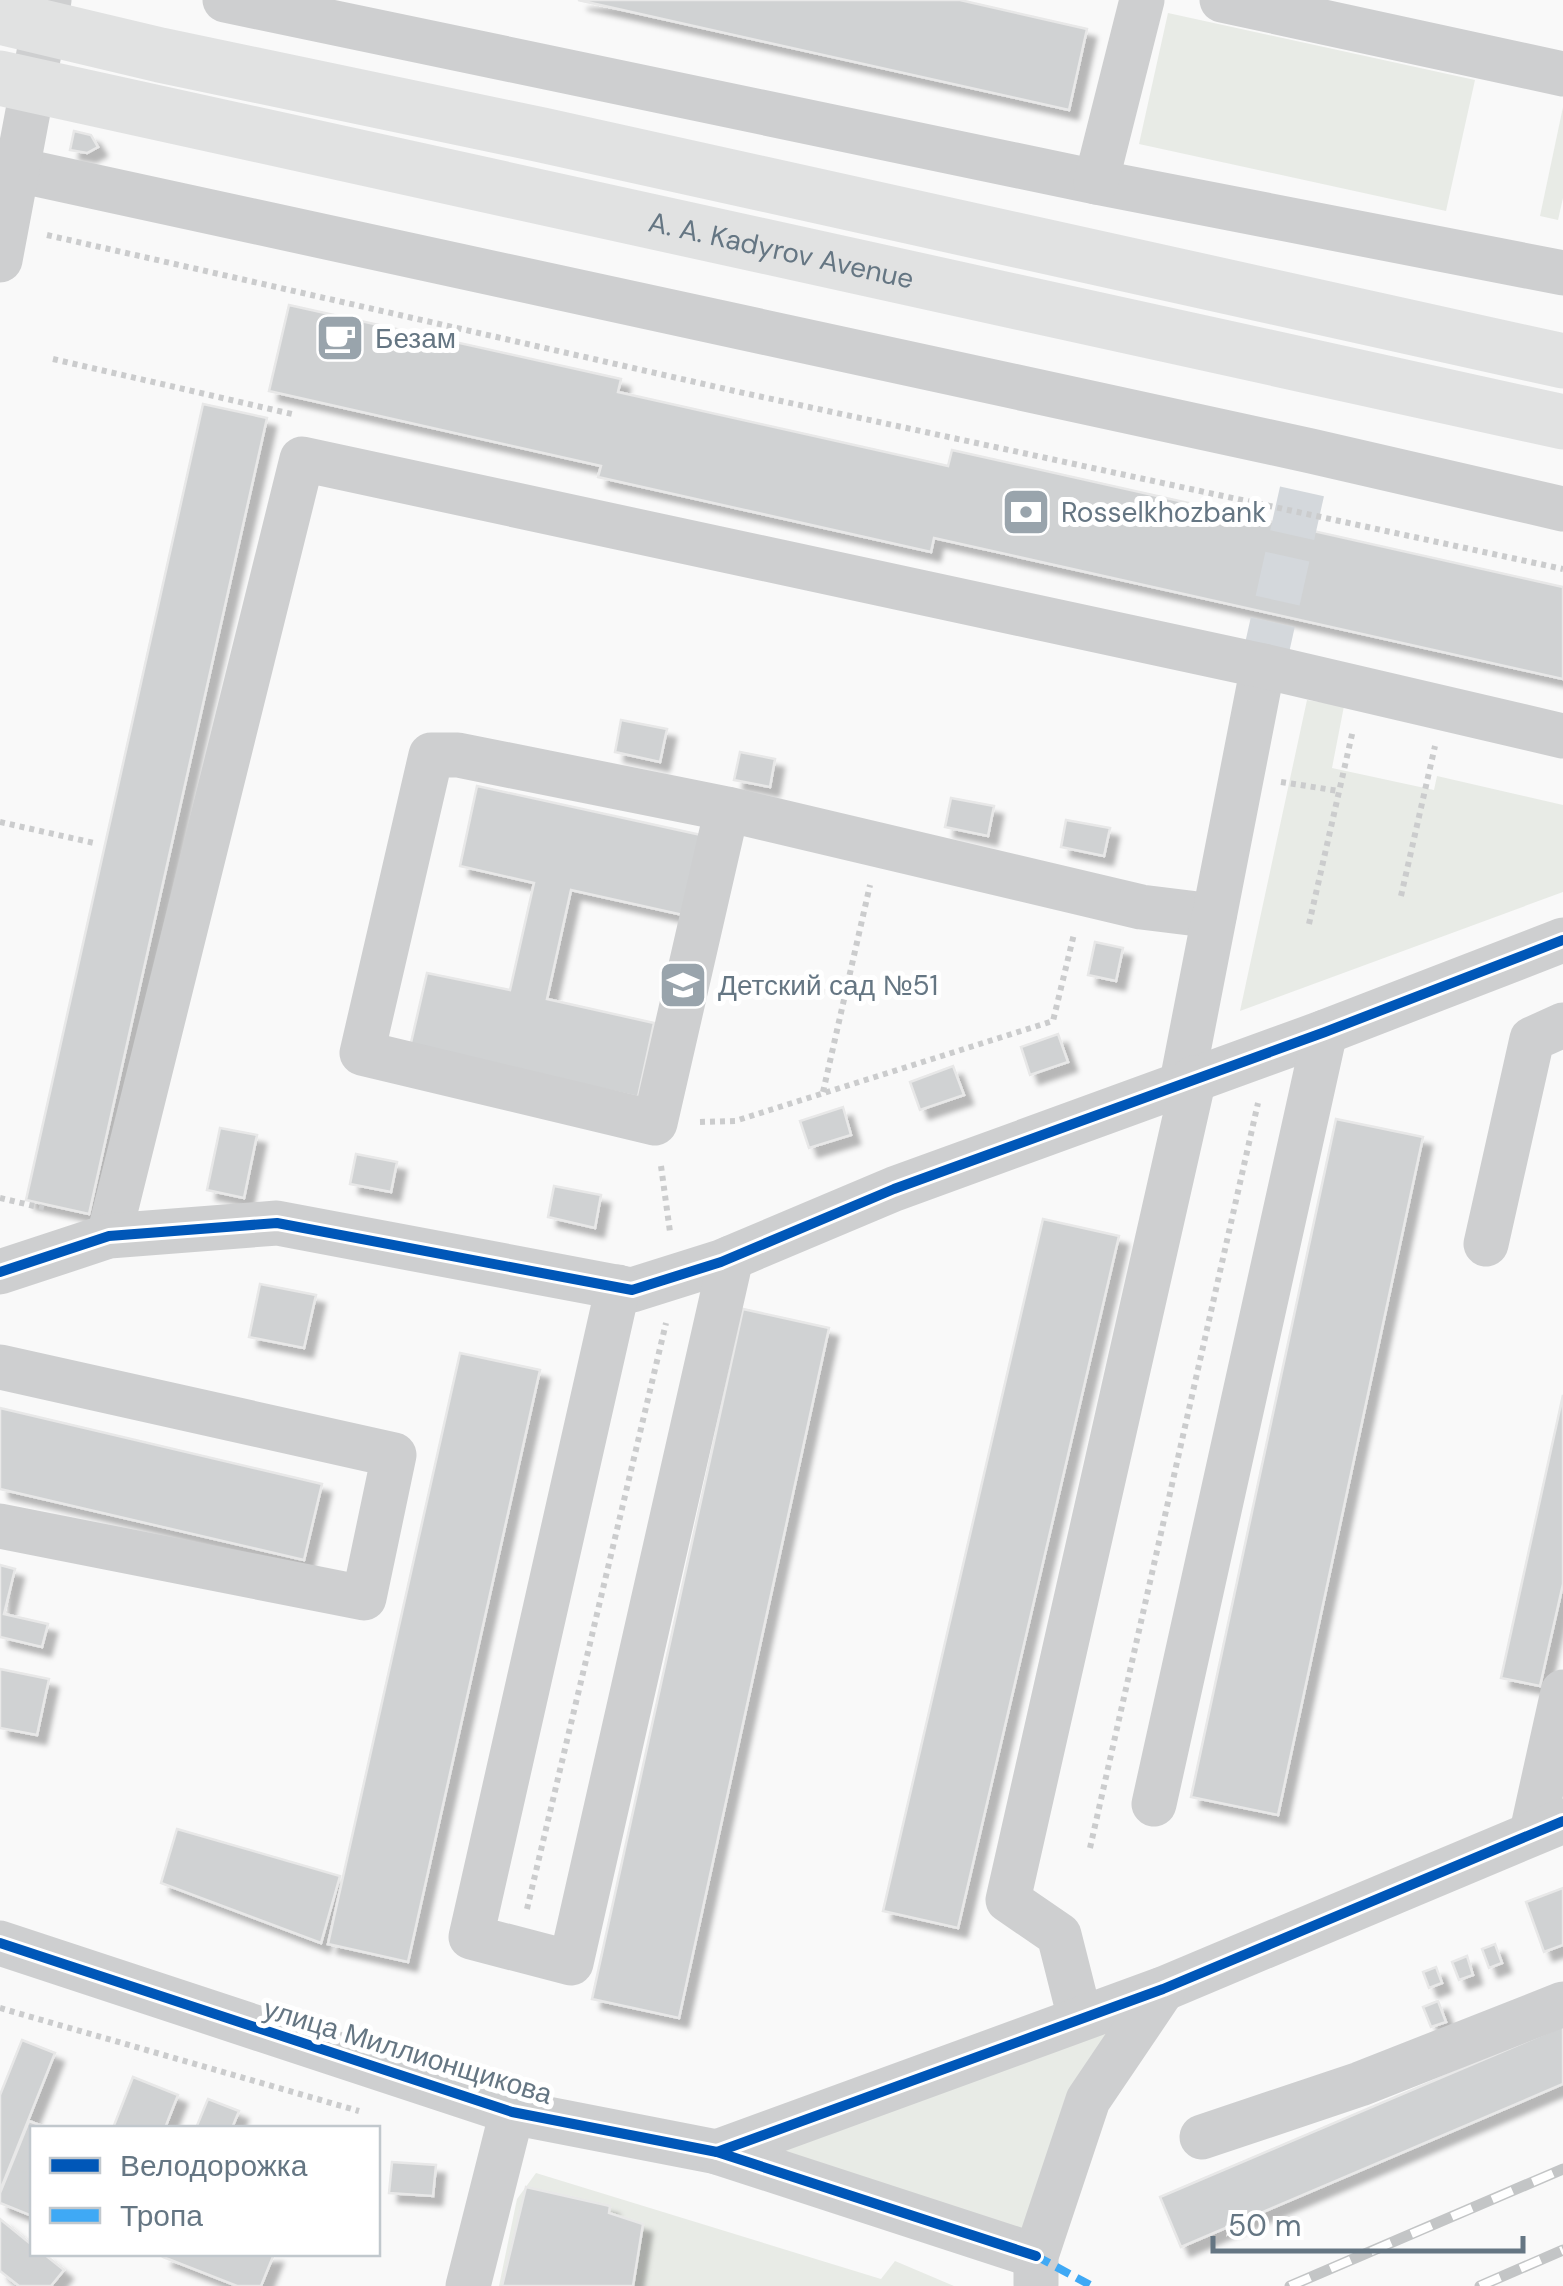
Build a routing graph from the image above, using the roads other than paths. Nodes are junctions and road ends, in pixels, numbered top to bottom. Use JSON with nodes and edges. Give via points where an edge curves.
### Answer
{"nodes":[{"id":1,"x":226,"y":0,"type":"edge"},
{"id":2,"x":1142,"y":0,"type":"edge"},
{"id":3,"x":1222,"y":0,"type":"edge"},
{"id":4,"x":31,"y":15,"type":"edge"},
{"id":5,"x":1400,"y":19,"type":"edge"},
{"id":6,"x":1563,"y":74,"type":"edge"},
{"id":7,"x":17,"y":82,"type":"edge"},
{"id":8,"x":18,"y":170,"type":"junction"},
{"id":9,"x":1096,"y":182,"type":"junction"},
{"id":10,"x":3,"y":243,"type":"edge"},
{"id":11,"x":1563,"y":274,"type":"edge"},
{"id":12,"x":1563,"y":361,"type":"edge"},
{"id":13,"x":1563,"y":422,"type":"edge"},
{"id":14,"x":1563,"y":510,"type":"edge"},
{"id":15,"x":1264,"y":666,"type":"junction"},
{"id":16,"x":1563,"y":736,"type":"edge"},
{"id":17,"x":728,"y":810,"type":"junction"},
{"id":18,"x":1214,"y":916,"type":"junction"},
{"id":19,"x":1563,"y":940,"type":"edge"},
{"id":20,"x":1563,"y":1025,"type":"edge"},
{"id":21,"x":1326,"y":1032,"type":"junction"},
{"id":22,"x":1188,"y":1080,"type":"junction"},
{"id":23,"x":109,"y":1236,"type":"junction"},
{"id":24,"x":1486,"y":1244,"type":"dead end"},
{"id":25,"x":730,"y":1258,"type":"junction"},
{"id":26,"x":0,"y":1272,"type":"edge"},
{"id":27,"x":618,"y":1287,"type":"junction"},
{"id":28,"x":0,"y":1367,"type":"edge"},
{"id":29,"x":0,"y":1526,"type":"edge"},
{"id":30,"x":1563,"y":1692,"type":"edge"},
{"id":31,"x":1154,"y":1804,"type":"dead end"},
{"id":32,"x":1547,"y":1826,"type":"edge"},
{"id":33,"x":0,"y":1943,"type":"edge"},
{"id":34,"x":1162,"y":1988,"type":"junction"},
{"id":35,"x":1563,"y":2004,"type":"edge"},
{"id":36,"x":1080,"y":2018,"type":"junction"},
{"id":37,"x":512,"y":2112,"type":"junction"},
{"id":38,"x":1202,"y":2138,"type":"dead end"},
{"id":39,"x":716,"y":2152,"type":"junction"},
{"id":40,"x":1036,"y":2271,"type":"edge"},
{"id":41,"x":468,"y":2286,"type":"edge"}],
"edges":[{"from":1,"to":9,"type":"street"},
{"from":2,"to":9,"type":"street"},
{"from":3,"to":5,"type":"street"},
{"from":4,"to":7,"type":"street"},
{"from":4,"to":12,"type":"main road"},
{"from":5,"to":6,"type":"street"},
{"from":7,"to":8,"type":"street"},
{"from":7,"to":13,"type":"main road","name":"A. A. Kadyrov Avenue"},
{"from":8,"to":10,"type":"street"},
{"from":8,"to":14,"type":"street"},
{"from":9,"to":11,"type":"street"},
{"from":15,"to":16,"type":"street"},
{"from":15,"to":18,"type":"street"},
{"from":15,"to":23,"type":"street","via":[[302,459]]},
{"from":17,"to":17,"type":"street","via":[[431,755],[362,1053],[655,1123]]},
{"from":17,"to":18,"type":"street","via":[[1141,908]]},
{"from":18,"to":22,"type":"street"},
{"from":19,"to":21,"type":"street"},
{"from":20,"to":24,"type":"street","via":[[1532,1040]]},
{"from":21,"to":22,"type":"street"},
{"from":21,"to":31,"type":"street"},
{"from":22,"to":25,"type":"street"},
{"from":22,"to":36,"type":"street","via":[[1008,1900],[1058,1935]]},
{"from":23,"to":26,"type":"street"},
{"from":23,"to":27,"type":"street","via":[[277,1223]]},
{"from":25,"to":27,"type":"street","via":[[632,1290]]},
{"from":25,"to":27,"type":"street","via":[[571,1963],[471,1937]]},
{"from":28,"to":29,"type":"street","via":[[394,1456],[364,1598]]},
{"from":30,"to":32,"type":"street"},
{"from":32,"to":34,"type":"street"},
{"from":33,"to":37,"type":"street","name":"улица Миллионщикова"},
{"from":34,"to":36,"type":"street"},
{"from":34,"to":40,"type":"street","via":[[1088,2100]]},
{"from":35,"to":38,"type":"street"},
{"from":36,"to":39,"type":"street"},
{"from":37,"to":39,"type":"street","name":"улица Миллионщикова"},
{"from":37,"to":41,"type":"street"},
{"from":39,"to":40,"type":"street","name":"улица Миллионщикова"}]}
